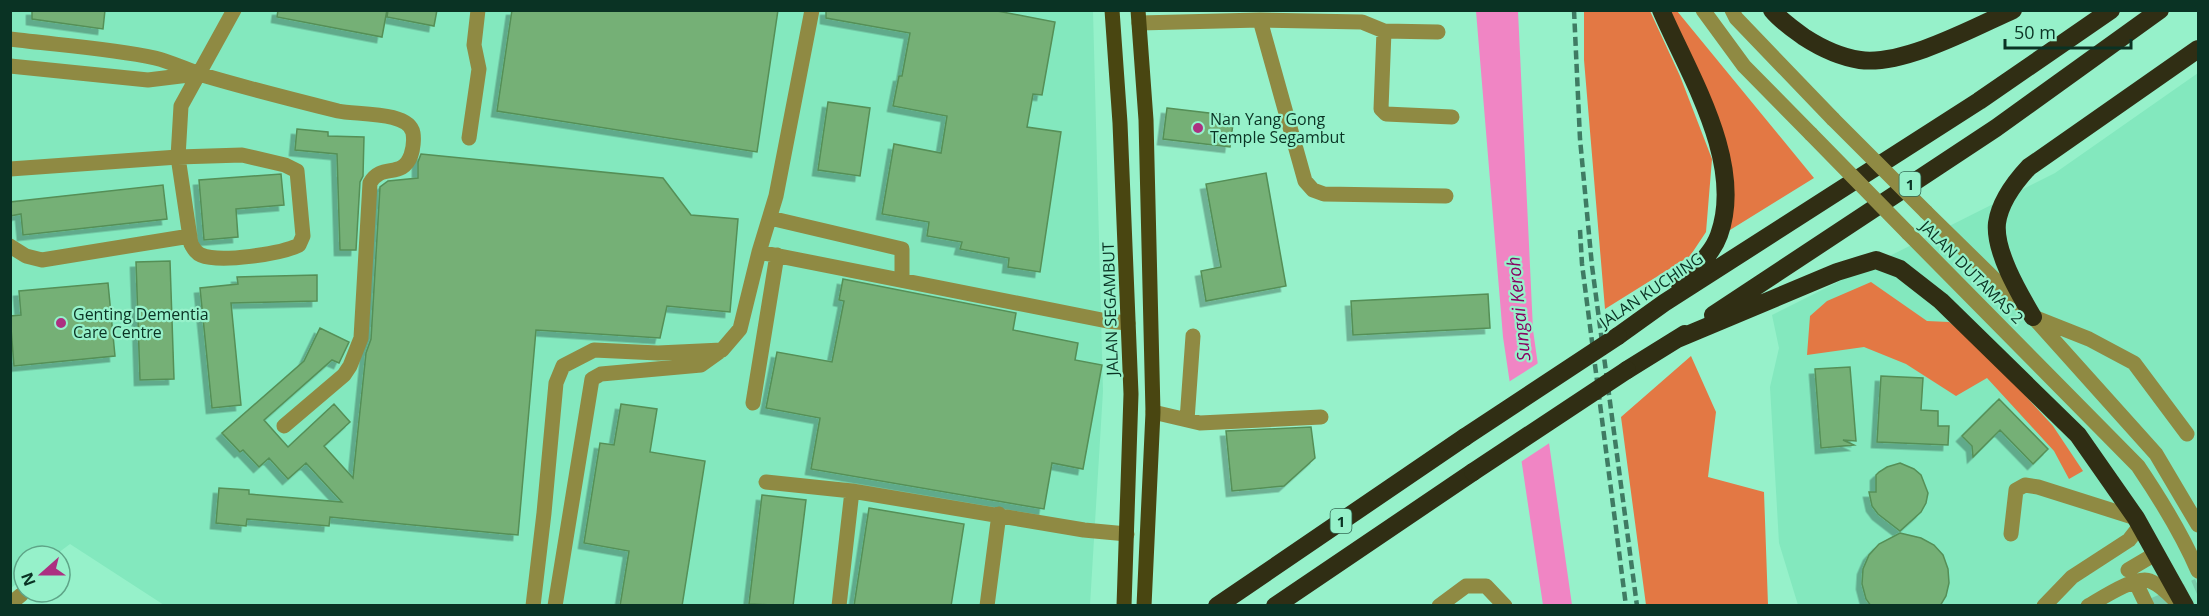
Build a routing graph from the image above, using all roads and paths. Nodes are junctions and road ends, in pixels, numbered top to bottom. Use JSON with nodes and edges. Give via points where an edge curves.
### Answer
{"nodes":[{"id":1,"x":234,"y":10,"type":"edge"},
{"id":2,"x":477,"y":10,"type":"edge"},
{"id":3,"x":812,"y":10,"type":"edge"},
{"id":4,"x":1112,"y":10,"type":"edge"},
{"id":5,"x":1661,"y":10,"type":"edge"},
{"id":6,"x":1703,"y":10,"type":"edge"},
{"id":7,"x":1710,"y":10,"type":"edge"},
{"id":8,"x":1732,"y":10,"type":"edge"},
{"id":9,"x":1772,"y":10,"type":"edge"},
{"id":10,"x":2013,"y":10,"type":"edge"},
{"id":11,"x":2111,"y":10,"type":"edge"},
{"id":12,"x":2160,"y":10,"type":"edge"},
{"id":13,"x":1138,"y":17,"type":"edge"},
{"id":14,"x":1260,"y":20,"type":"junction"},
{"id":15,"x":1715,"y":26,"type":"junction"},
{"id":16,"x":1384,"y":31,"type":"junction"},
{"id":17,"x":1438,"y":32,"type":"dead end"},
{"id":18,"x":10,"y":39,"type":"edge"},
{"id":19,"x":2199,"y":49,"type":"edge"},
{"id":20,"x":10,"y":66,"type":"edge"},
{"id":21,"x":200,"y":74,"type":"junction"},
{"id":22,"x":1452,"y":117,"type":"dead end"},
{"id":23,"x":469,"y":138,"type":"dead end"},
{"id":24,"x":178,"y":157,"type":"junction"},
{"id":25,"x":10,"y":169,"type":"edge"},
{"id":26,"x":1446,"y":196,"type":"dead end"},
{"id":27,"x":770,"y":218,"type":"junction"},
{"id":28,"x":190,"y":236,"type":"junction"},
{"id":29,"x":10,"y":246,"type":"edge"},
{"id":30,"x":759,"y":252,"type":"junction"},
{"id":31,"x":777,"y":255,"type":"junction"},
{"id":32,"x":902,"y":280,"type":"junction"},
{"id":33,"x":1665,"y":303,"type":"junction"},
{"id":34,"x":2033,"y":317,"type":"junction"},
{"id":35,"x":1128,"y":323,"type":"junction"},
{"id":36,"x":1193,"y":336,"type":"dead end"},
{"id":37,"x":1675,"y":340,"type":"junction"},
{"id":38,"x":722,"y":350,"type":"junction"},
{"id":39,"x":753,"y":403,"type":"dead end"},
{"id":40,"x":1152,"y":412,"type":"junction"},
{"id":41,"x":1321,"y":417,"type":"dead end"},
{"id":42,"x":1187,"y":420,"type":"junction"},
{"id":43,"x":284,"y":426,"type":"dead end"},
{"id":44,"x":2187,"y":434,"type":"dead end"},
{"id":45,"x":766,"y":482,"type":"dead end"},
{"id":46,"x":852,"y":491,"type":"junction"},
{"id":47,"x":999,"y":514,"type":"junction"},
{"id":48,"x":2138,"y":522,"type":"junction"},
{"id":49,"x":2199,"y":525,"type":"edge"},
{"id":50,"x":1127,"y":534,"type":"junction"},
{"id":51,"x":2011,"y":534,"type":"dead end"},
{"id":52,"x":2153,"y":549,"type":"junction"},
{"id":53,"x":2199,"y":571,"type":"edge"},
{"id":54,"x":2132,"y":575,"type":"junction"},
{"id":55,"x":533,"y":606,"type":"edge"},
{"id":56,"x":555,"y":606,"type":"edge"},
{"id":57,"x":839,"y":606,"type":"edge"},
{"id":58,"x":987,"y":606,"type":"edge"},
{"id":59,"x":1124,"y":606,"type":"edge"},
{"id":60,"x":1144,"y":606,"type":"edge"},
{"id":61,"x":1217,"y":606,"type":"edge"},
{"id":62,"x":1275,"y":606,"type":"edge"},
{"id":63,"x":1439,"y":606,"type":"edge"},
{"id":64,"x":1505,"y":606,"type":"edge"},
{"id":65,"x":2044,"y":606,"type":"edge"},
{"id":66,"x":2088,"y":606,"type":"edge"},
{"id":67,"x":2147,"y":606,"type":"edge"},
{"id":68,"x":2180,"y":606,"type":"edge"},
{"id":69,"x":2185,"y":606,"type":"edge"}],
"edges":[{"from":1,"to":21,"type":"street"},
{"from":2,"to":23,"type":"street","via":[[474,45],[478,69]]},
{"from":3,"to":27,"type":"street"},
{"from":4,"to":35,"type":"main road","name":"JALAN SEGAMBUT"},
{"from":5,"to":33,"type":"highway","via":[[1709,115],[1719,143],[1725,189],[1719,235]]},
{"from":6,"to":15,"type":"street","name":"JALAN DUTAMAS 2"},
{"from":7,"to":15,"type":"street"},
{"from":8,"to":34,"type":"street","name":"JALAN DUTAMAS 2","bridge":true,"via":[[1833,119]]},
{"from":9,"to":10,"type":"highway","via":[[1817,45],[1861,60],[1912,52]]},
{"from":11,"to":33,"type":"highway","name":"JALAN KUCHING","number":"1","via":[[1979,101]]},
{"from":12,"to":37,"type":"highway","number":"1","via":[[1996,128]]},
{"from":13,"to":14,"type":"street"},
{"from":13,"to":40,"type":"main road","via":[[1146,120]]},
{"from":14,"to":16,"type":"street","via":[[1362,22]]},
{"from":14,"to":26,"type":"street","via":[[1305,181],[1313,190],[1324,194]]},
{"from":15,"to":53,"type":"street","name":"JALAN DUTAMAS 2","bridge":true,"via":[[1744,66],[2138,466],[2165,506]]},
{"from":16,"to":17,"type":"street"},
{"from":16,"to":22,"type":"street","via":[[1381,109],[1386,114]]},
{"from":18,"to":21,"type":"street","via":[[156,58]]},
{"from":19,"to":34,"type":"highway","via":[[2029,167],[2015,182],[1997,222],[1998,234],[2016,287]]},
{"from":20,"to":21,"type":"street","via":[[147,80]]},
{"from":21,"to":24,"type":"street","via":[[181,106]]},
{"from":21,"to":43,"type":"street","via":[[342,112],[397,118],[413,131],[407,165],[381,172],[370,183],[357,352],[344,375]]},
{"from":24,"to":25,"type":"street"},
{"from":24,"to":28,"type":"street"},
{"from":24,"to":28,"type":"street","via":[[242,155],[285,165],[297,171],[299,183],[303,236],[290,249],[244,257],[209,257],[198,254]]},
{"from":27,"to":30,"type":"street"},
{"from":27,"to":32,"type":"street","via":[[902,249]]},
{"from":28,"to":29,"type":"street","via":[[42,260]]},
{"from":30,"to":31,"type":"street"},
{"from":30,"to":38,"type":"street","via":[[740,329]]},
{"from":31,"to":32,"type":"street"},
{"from":31,"to":39,"type":"street"},
{"from":32,"to":35,"type":"street"},
{"from":33,"to":61,"type":"highway","name":"JALAN KUCHING","number":"1","bridge":true},
{"from":34,"to":44,"type":"street","via":[[2089,339],[2134,363]]},
{"from":34,"to":49,"type":"street","name":"JALAN DUTAMAS 2","via":[[2156,454]]},
{"from":35,"to":50,"type":"main road","name":"JALAN SEGAMBUT","via":[[1131,394]]},
{"from":36,"to":42,"type":"street"},
{"from":37,"to":48,"type":"highway","via":[[1876,260],[1900,269],[1941,301],[2078,435]]},
{"from":37,"to":62,"type":"highway","number":"1","bridge":true},
{"from":38,"to":55,"type":"street","via":[[594,350],[563,366],[556,383]]},
{"from":38,"to":56,"type":"street","via":[[701,365],[601,374],[592,379]]},
{"from":40,"to":42,"type":"street"},
{"from":40,"to":60,"type":"main road"},
{"from":41,"to":42,"type":"street","via":[[1200,423]]},
{"from":45,"to":46,"type":"street"},
{"from":46,"to":47,"type":"street"},
{"from":46,"to":57,"type":"street"},
{"from":47,"to":50,"type":"street"},
{"from":47,"to":58,"type":"street"},
{"from":48,"to":51,"type":"street","via":[[2025,485],[2016,490]]},
{"from":48,"to":52,"type":"highway"},
{"from":48,"to":65,"type":"street","via":[[2129,540],[2072,577]]},
{"from":50,"to":59,"type":"main road","name":"JALAN SEGAMBUT"},
{"from":52,"to":54,"type":"street"},
{"from":52,"to":69,"type":"highway"},
{"from":54,"to":66,"type":"street"},
{"from":54,"to":67,"type":"street"},
{"from":54,"to":68,"type":"street","via":[[2150,580]]},
{"from":63,"to":64,"type":"street","via":[[1466,586],[1486,586]]}]}
